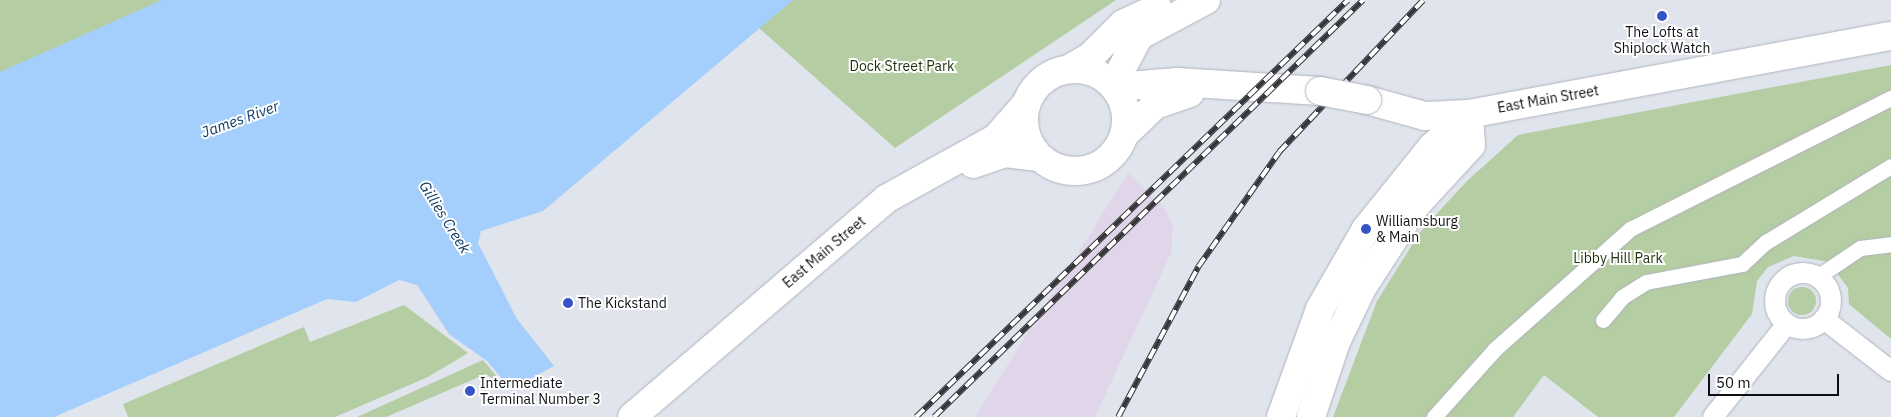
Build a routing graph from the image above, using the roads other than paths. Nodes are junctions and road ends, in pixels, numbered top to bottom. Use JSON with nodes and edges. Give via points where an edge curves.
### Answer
{"nodes":[{"id":1,"x":1177,"y":0,"type":"edge"},
{"id":2,"x":1206,"y":0,"type":"edge"},
{"id":3,"x":1891,"y":36,"type":"edge"},
{"id":4,"x":1071,"y":68,"type":"junction"},
{"id":5,"x":1114,"y":86,"type":"junction"},
{"id":6,"x":1204,"y":87,"type":"junction"},
{"id":7,"x":1891,"y":98,"type":"edge"},
{"id":8,"x":1026,"y":104,"type":"junction"},
{"id":9,"x":1469,"y":114,"type":"junction"},
{"id":10,"x":1125,"y":134,"type":"junction"},
{"id":11,"x":1039,"y":157,"type":"junction"},
{"id":12,"x":1891,"y":166,"type":"edge"},
{"id":13,"x":1891,"y":244,"type":"edge"},
{"id":14,"x":1817,"y":277,"type":"junction"},
{"id":15,"x":1824,"y":319,"type":"junction"},
{"id":16,"x":1603,"y":320,"type":"dead end"},
{"id":17,"x":1787,"y":324,"type":"junction"},
{"id":18,"x":1891,"y":371,"type":"edge"},
{"id":19,"x":632,"y":417,"type":"edge"},
{"id":20,"x":654,"y":417,"type":"edge"},
{"id":21,"x":1281,"y":417,"type":"edge"},
{"id":22,"x":1311,"y":417,"type":"edge"},
{"id":23,"x":1434,"y":417,"type":"edge"},
{"id":24,"x":1713,"y":417,"type":"edge"}],
"edges":[{"from":1,"to":4,"type":"main road","via":[[1128,21],[1092,56]]},
{"from":2,"to":5,"type":"main road","via":[[1139,36]]},
{"from":3,"to":9,"type":"main road","name":"East Main Street"},
{"from":4,"to":5,"type":"main road","via":[[1091,70]]},
{"from":4,"to":8,"type":"main road","via":[[1039,83]]},
{"from":5,"to":6,"type":"main road","name":"East Main Street","via":[[1177,82]]},
{"from":5,"to":10,"type":"main road","via":[[1124,104]]},
{"from":6,"to":9,"type":"main road","name":"East Main Street","bridge":true,"via":[[1320,91],[1425,116]]},
{"from":6,"to":10,"type":"main road","name":"East Main Street","via":[[1155,105]]},
{"from":7,"to":23,"type":"street","via":[[1630,229],[1475,369]]},
{"from":8,"to":11,"type":"main road","via":[[1027,138]]},
{"from":8,"to":19,"type":"main road","name":"East Main Street","via":[[996,138],[886,199]]},
{"from":9,"to":21,"type":"main road","via":[[1432,147],[1366,228],[1320,309]]},
{"from":9,"to":22,"type":"main road","via":[[1471,145],[1415,206],[1367,280],[1343,324]]},
{"from":10,"to":11,"type":"main road","via":[[1111,157],[1094,168],[1066,171]]},
{"from":11,"to":20,"type":"main road","name":"East Main Street","via":[[1012,153],[992,156],[914,198]]},
{"from":12,"to":16,"type":"street","via":[[1766,242],[1750,260],[1646,282],[1622,297]]},
{"from":13,"to":14,"type":"street","via":[[1860,248]]},
{"from":14,"to":15,"type":"street","via":[[1829,292]]},
{"from":14,"to":17,"type":"street","via":[[1790,276],[1777,290],[1776,309]]},
{"from":15,"to":17,"type":"street","via":[[1802,329]]},
{"from":15,"to":18,"type":"street"},
{"from":17,"to":24,"type":"street"}]}
